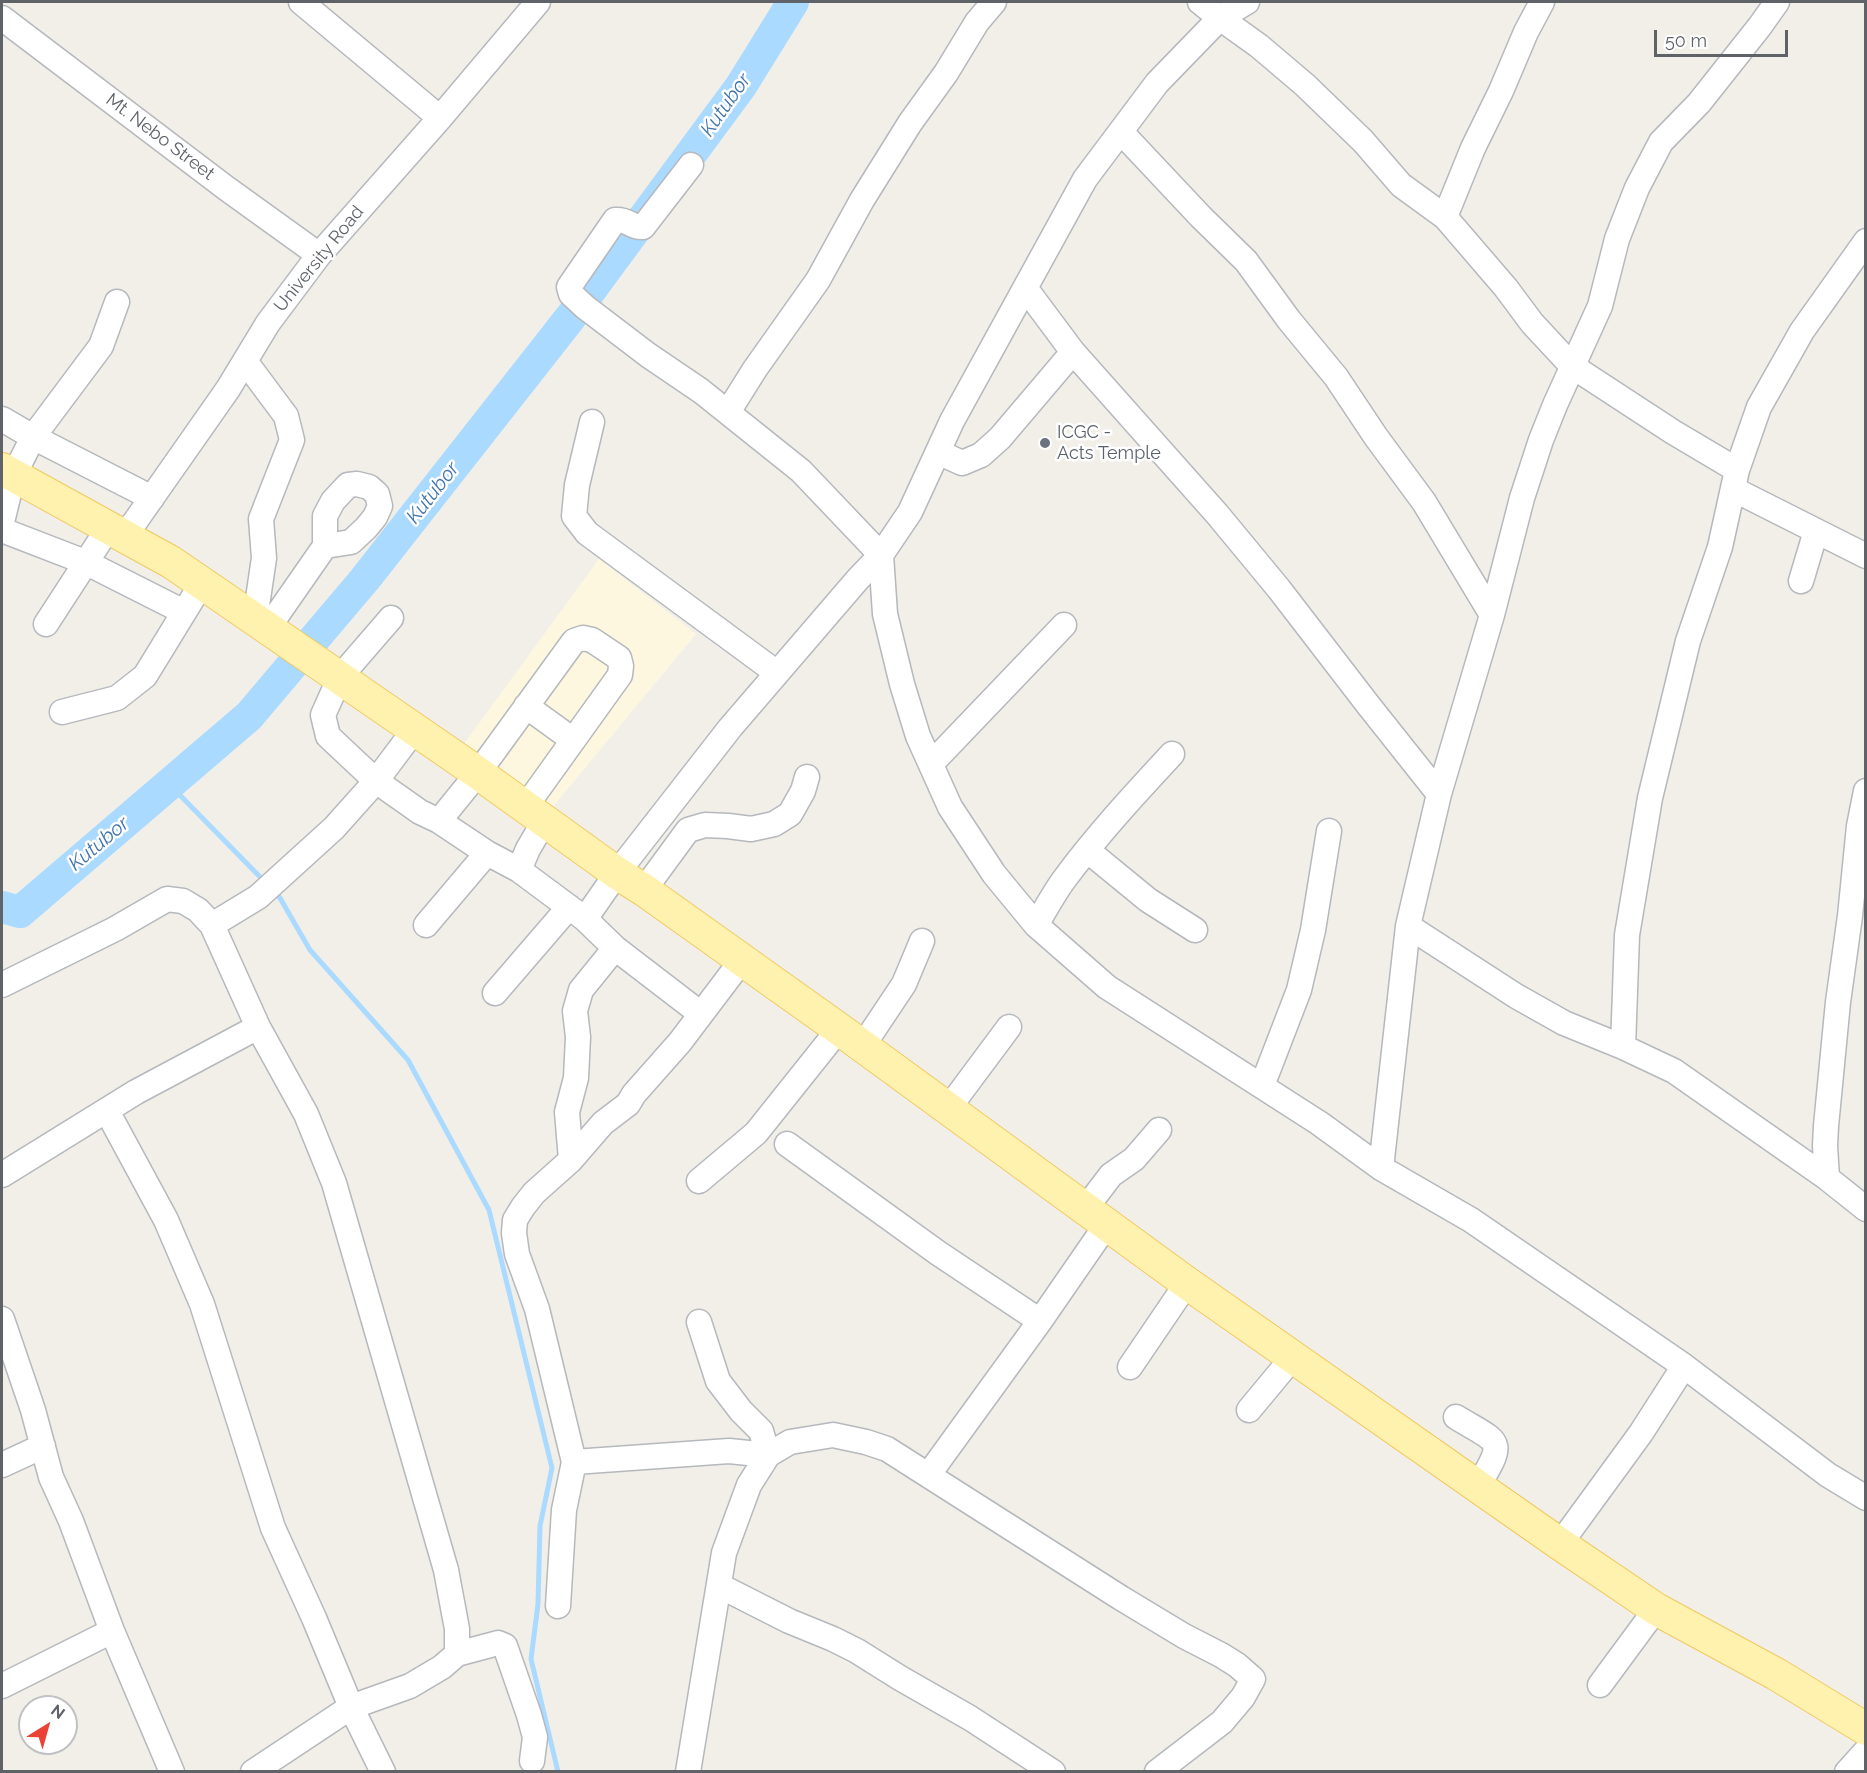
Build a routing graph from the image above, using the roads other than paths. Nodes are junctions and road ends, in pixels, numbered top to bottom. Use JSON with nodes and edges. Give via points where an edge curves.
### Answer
{"nodes":[{"id":1,"x":301,"y":2,"type":"edge"},
{"id":2,"x":538,"y":2,"type":"edge"},
{"id":3,"x":994,"y":2,"type":"edge"},
{"id":4,"x":1200,"y":2,"type":"edge"},
{"id":5,"x":1247,"y":2,"type":"edge"},
{"id":6,"x":1542,"y":2,"type":"edge"},
{"id":7,"x":1777,"y":2,"type":"edge"},
{"id":8,"x":2,"y":18,"type":"edge"},
{"id":9,"x":1220,"y":18,"type":"junction"},
{"id":10,"x":440,"y":118,"type":"junction"},
{"id":11,"x":1121,"y":132,"type":"junction"},
{"id":12,"x":691,"y":165,"type":"dead end"},
{"id":13,"x":1445,"y":217,"type":"junction"},
{"id":14,"x":1866,"y":241,"type":"edge"},
{"id":15,"x":319,"y":255,"type":"junction"},
{"id":16,"x":1026,"y":289,"type":"junction"},
{"id":17,"x":117,"y":302,"type":"dead end"},
{"id":18,"x":1073,"y":352,"type":"junction"},
{"id":19,"x":245,"y":361,"type":"junction"},
{"id":20,"x":1572,"y":366,"type":"junction"},
{"id":21,"x":728,"y":412,"type":"junction"},
{"id":22,"x":2,"y":419,"type":"edge"},
{"id":23,"x":592,"y":422,"type":"dead end"},
{"id":24,"x":33,"y":437,"type":"junction"},
{"id":25,"x":938,"y":452,"type":"junction"},
{"id":26,"x":7,"y":473,"type":"edge"},
{"id":27,"x":1735,"y":479,"type":"junction"},
{"id":28,"x":152,"y":498,"type":"junction"},
{"id":29,"x":2,"y":522,"type":"edge"},
{"id":30,"x":2,"y":530,"type":"edge"},
{"id":31,"x":117,"y":531,"type":"junction"},
{"id":32,"x":1816,"y":531,"type":"junction"},
{"id":33,"x":325,"y":546,"type":"dead end"},
{"id":34,"x":881,"y":555,"type":"junction"},
{"id":35,"x":1866,"y":556,"type":"edge"},
{"id":36,"x":85,"y":562,"type":"junction"},
{"id":37,"x":1801,"y":581,"type":"dead end"},
{"id":38,"x":201,"y":583,"type":"junction"},
{"id":39,"x":184,"y":612,"type":"junction"},
{"id":40,"x":1492,"y":615,"type":"junction"},
{"id":41,"x":391,"y":618,"type":"dead end"},
{"id":42,"x":46,"y":624,"type":"dead end"},
{"id":43,"x":1064,"y":626,"type":"dead end"},
{"id":44,"x":270,"y":629,"type":"junction"},
{"id":45,"x":328,"y":669,"type":"junction"},
{"id":46,"x":777,"y":673,"type":"junction"},
{"id":47,"x":526,"y":706,"type":"junction"},
{"id":48,"x":62,"y":712,"type":"dead end"},
{"id":49,"x":415,"y":729,"type":"junction"},
{"id":50,"x":573,"y":740,"type":"junction"},
{"id":51,"x":1172,"y":754,"type":"dead end"},
{"id":52,"x":931,"y":764,"type":"junction"},
{"id":53,"x":478,"y":773,"type":"junction"},
{"id":54,"x":807,"y":777,"type":"dead end"},
{"id":55,"x":376,"y":781,"type":"junction"},
{"id":56,"x":1866,"y":791,"type":"edge"},
{"id":57,"x":1439,"y":794,"type":"junction"},
{"id":58,"x":535,"y":813,"type":"junction"},
{"id":59,"x":439,"y":821,"type":"junction"},
{"id":60,"x":1329,"y":831,"type":"dead end"},
{"id":61,"x":1087,"y":850,"type":"junction"},
{"id":62,"x":488,"y":853,"type":"junction"},
{"id":63,"x":519,"y":870,"type":"junction"},
{"id":64,"x":617,"y":873,"type":"junction"},
{"id":65,"x":644,"y":890,"type":"junction"},
{"id":66,"x":577,"y":913,"type":"junction"},
{"id":67,"x":212,"y":925,"type":"junction"},
{"id":68,"x":426,"y":925,"type":"dead end"},
{"id":69,"x":1036,"y":925,"type":"junction"},
{"id":70,"x":1408,"y":926,"type":"junction"},
{"id":71,"x":1195,"y":930,"type":"dead end"},
{"id":72,"x":922,"y":941,"type":"dead end"},
{"id":73,"x":615,"y":948,"type":"junction"},
{"id":74,"x":742,"y":960,"type":"junction"},
{"id":75,"x":2,"y":985,"type":"edge"},
{"id":76,"x":495,"y":993,"type":"dead end"},
{"id":77,"x":701,"y":1014,"type":"junction"},
{"id":78,"x":1009,"y":1027,"type":"dead end"},
{"id":79,"x":258,"y":1028,"type":"junction"},
{"id":80,"x":851,"y":1038,"type":"junction"},
{"id":81,"x":1623,"y":1047,"type":"junction"},
{"id":82,"x":1262,"y":1086,"type":"junction"},
{"id":83,"x":948,"y":1109,"type":"junction"},
{"id":84,"x":107,"y":1111,"type":"junction"},
{"id":85,"x":1159,"y":1130,"type":"dead end"},
{"id":86,"x":787,"y":1144,"type":"dead end"},
{"id":87,"x":571,"y":1160,"type":"junction"},
{"id":88,"x":1381,"y":1168,"type":"junction"},
{"id":89,"x":2,"y":1175,"type":"edge"},
{"id":90,"x":1827,"y":1178,"type":"junction"},
{"id":91,"x":699,"y":1181,"type":"dead end"},
{"id":92,"x":1866,"y":1209,"type":"edge"},
{"id":93,"x":1096,"y":1216,"type":"junction"},
{"id":94,"x":1187,"y":1283,"type":"junction"},
{"id":95,"x":2,"y":1319,"type":"edge"},
{"id":96,"x":1040,"y":1321,"type":"junction"},
{"id":97,"x":699,"y":1322,"type":"dead end"},
{"id":98,"x":1293,"y":1357,"type":"junction"},
{"id":99,"x":1684,"y":1365,"type":"junction"},
{"id":100,"x":1130,"y":1367,"type":"dead end"},
{"id":101,"x":1249,"y":1410,"type":"dead end"},
{"id":102,"x":1456,"y":1417,"type":"dead end"},
{"id":103,"x":43,"y":1446,"type":"junction"},
{"id":104,"x":768,"y":1455,"type":"junction"},
{"id":105,"x":574,"y":1462,"type":"junction"},
{"id":106,"x":2,"y":1465,"type":"edge"},
{"id":107,"x":929,"y":1474,"type":"junction"},
{"id":108,"x":1478,"y":1486,"type":"junction"},
{"id":109,"x":1866,"y":1498,"type":"edge"},
{"id":110,"x":1560,"y":1544,"type":"junction"},
{"id":111,"x":720,"y":1586,"type":"junction"},
{"id":112,"x":558,"y":1606,"type":"dead end"},
{"id":113,"x":1656,"y":1609,"type":"junction"},
{"id":114,"x":112,"y":1631,"type":"junction"},
{"id":115,"x":457,"y":1654,"type":"junction"},
{"id":116,"x":1600,"y":1685,"type":"dead end"},
{"id":117,"x":2,"y":1686,"type":"edge"},
{"id":118,"x":351,"y":1707,"type":"junction"},
{"id":119,"x":1862,"y":1720,"type":"edge"},
{"id":120,"x":1866,"y":1751,"type":"edge"},
{"id":121,"x":531,"y":1761,"type":"dead end"},
{"id":122,"x":172,"y":1772,"type":"edge"},
{"id":123,"x":253,"y":1772,"type":"edge"},
{"id":124,"x":383,"y":1772,"type":"edge"},
{"id":125,"x":688,"y":1772,"type":"edge"},
{"id":126,"x":1053,"y":1772,"type":"edge"},
{"id":127,"x":1157,"y":1772,"type":"edge"},
{"id":128,"x":1847,"y":1772,"type":"edge"}],
"edges":[{"from":1,"to":10,"type":"street"},
{"from":2,"to":10,"type":"street","name":"University Road"},
{"from":3,"to":21,"type":"street","via":[[910,123],[818,280]]},
{"from":4,"to":9,"type":"street"},
{"from":5,"to":9,"type":"street"},
{"from":6,"to":13,"type":"street"},
{"from":7,"to":20,"type":"street","via":[[1699,103],[1661,142],[1637,188],[1617,239],[1600,306]]},
{"from":8,"to":15,"type":"street","name":"Mt. Nebo Street"},
{"from":9,"to":11,"type":"street","via":[[1157,83]]},
{"from":9,"to":13,"type":"street","via":[[1305,85],[1364,141],[1401,185]]},
{"from":10,"to":15,"type":"street","name":"University Road"},
{"from":11,"to":16,"type":"street","via":[[1085,179]]},
{"from":11,"to":40,"type":"street","via":[[1246,261],[1336,377],[1424,502]]},
{"from":12,"to":21,"type":"street","via":[[643,227],[615,220],[569,286],[578,300]]},
{"from":13,"to":20,"type":"street"},
{"from":14,"to":27,"type":"street","via":[[1802,331],[1759,407]]},
{"from":15,"to":19,"type":"street","name":"University Road"},
{"from":16,"to":18,"type":"street"},
{"from":16,"to":25,"type":"street"},
{"from":17,"to":24,"type":"street","via":[[101,346]]},
{"from":18,"to":25,"type":"street","via":[[981,455],[962,463]]},
{"from":18,"to":57,"type":"street","via":[[1217,514]]},
{"from":19,"to":28,"type":"street","name":"University Road"},
{"from":19,"to":44,"type":"street","via":[[286,416],[292,440],[261,519]]},
{"from":20,"to":27,"type":"street","via":[[1673,432]]},
{"from":20,"to":40,"type":"street","via":[[1522,498]]},
{"from":21,"to":34,"type":"street","via":[[801,471]]},
{"from":22,"to":24,"type":"street"},
{"from":23,"to":46,"type":"street","via":[[574,516],[586,533]]},
{"from":24,"to":26,"type":"street"},
{"from":24,"to":28,"type":"street"},
{"from":25,"to":34,"type":"street","via":[[910,512]]},
{"from":26,"to":29,"type":"street"},
{"from":26,"to":31,"type":"main road"},
{"from":27,"to":32,"type":"street"},
{"from":27,"to":81,"type":"street","via":[[1720,547],[1688,641],[1650,798],[1627,935]]},
{"from":28,"to":31,"type":"street","name":"University Road"},
{"from":30,"to":36,"type":"street"},
{"from":31,"to":36,"type":"street","name":"University Road"},
{"from":31,"to":38,"type":"main road"},
{"from":32,"to":35,"type":"street"},
{"from":32,"to":37,"type":"street"},
{"from":33,"to":44,"type":"street"},
{"from":34,"to":46,"type":"street"},
{"from":34,"to":52,"type":"street","via":[[885,614],[902,684]]},
{"from":36,"to":39,"type":"street"},
{"from":36,"to":42,"type":"street","name":"University Road"},
{"from":38,"to":39,"type":"street"},
{"from":38,"to":44,"type":"main road"},
{"from":39,"to":48,"type":"street","via":[[145,676],[117,698]]},
{"from":40,"to":57,"type":"street"},
{"from":41,"to":45,"type":"street"},
{"from":43,"to":52,"type":"street"},
{"from":44,"to":45,"type":"main road"},
{"from":45,"to":49,"type":"main road"},
{"from":45,"to":55,"type":"street","via":[[322,716],[328,736]]},
{"from":46,"to":64,"type":"street"},
{"from":47,"to":50,"type":"street"},
{"from":47,"to":50,"type":"street","via":[[574,641],[592,640],[619,658],[620,675]]},
{"from":47,"to":53,"type":"street"},
{"from":49,"to":53,"type":"main road"},
{"from":49,"to":55,"type":"street"},
{"from":50,"to":58,"type":"street"},
{"from":51,"to":61,"type":"street"},
{"from":52,"to":69,"type":"street","via":[[950,807],[994,874]]},
{"from":53,"to":58,"type":"main road"},
{"from":53,"to":59,"type":"street"},
{"from":54,"to":65,"type":"street","via":[[790,814],[774,824],[751,830],[705,825],[688,830]]},
{"from":55,"to":59,"type":"street"},
{"from":55,"to":67,"type":"street","via":[[334,828],[278,880]]},
{"from":56,"to":90,"type":"street","via":[[1838,1002],[1826,1126]]},
{"from":57,"to":70,"type":"street"},
{"from":58,"to":63,"type":"street"},
{"from":58,"to":64,"type":"main road"},
{"from":59,"to":62,"type":"street"},
{"from":60,"to":82,"type":"street","via":[[1299,990]]},
{"from":61,"to":69,"type":"street"},
{"from":61,"to":71,"type":"street","via":[[1148,900]]},
{"from":62,"to":63,"type":"street"},
{"from":62,"to":68,"type":"street"},
{"from":63,"to":66,"type":"street"},
{"from":64,"to":65,"type":"main road"},
{"from":64,"to":66,"type":"street"},
{"from":65,"to":74,"type":"main road"},
{"from":66,"to":73,"type":"street"},
{"from":66,"to":76,"type":"street"},
{"from":67,"to":75,"type":"street","via":[[183,901],[167,899]]},
{"from":67,"to":79,"type":"street"},
{"from":69,"to":82,"type":"street","via":[[1107,987]]},
{"from":70,"to":81,"type":"street","via":[[1516,996],[1564,1023]]},
{"from":70,"to":88,"type":"street"},
{"from":72,"to":80,"type":"street","via":[[904,984]]},
{"from":73,"to":77,"type":"street"},
{"from":73,"to":87,"type":"street","via":[[581,990],[574,1011],[578,1037],[576,1078],[567,1112]]},
{"from":74,"to":77,"type":"street"},
{"from":74,"to":80,"type":"main road"},
{"from":77,"to":87,"type":"street","via":[[628,1104],[603,1123]]},
{"from":78,"to":83,"type":"street"},
{"from":79,"to":84,"type":"street"},
{"from":79,"to":115,"type":"street","via":[[306,1114],[334,1183],[446,1570],[457,1629]]},
{"from":80,"to":83,"type":"main road"},
{"from":80,"to":91,"type":"street","via":[[756,1133]]},
{"from":81,"to":90,"type":"street","via":[[1674,1071]]},
{"from":82,"to":88,"type":"street"},
{"from":83,"to":93,"type":"main road"},
{"from":84,"to":89,"type":"street"},
{"from":84,"to":118,"type":"street","via":[[166,1220],[202,1305],[273,1528]]},
{"from":85,"to":93,"type":"street","via":[[1134,1159],[1111,1175]]},
{"from":86,"to":96,"type":"street"},
{"from":87,"to":105,"type":"street","via":[[534,1193],[516,1220],[513,1233],[537,1309]]},
{"from":88,"to":99,"type":"street","via":[[1471,1220]]},
{"from":90,"to":92,"type":"street"},
{"from":93,"to":94,"type":"main road"},
{"from":93,"to":96,"type":"street"},
{"from":94,"to":98,"type":"main road"},
{"from":94,"to":100,"type":"street"},
{"from":95,"to":103,"type":"street"},
{"from":96,"to":107,"type":"street"},
{"from":97,"to":104,"type":"street","via":[[718,1381],[761,1431]]},
{"from":98,"to":101,"type":"street"},
{"from":98,"to":108,"type":"main road"},
{"from":99,"to":109,"type":"street","via":[[1828,1475]]},
{"from":99,"to":110,"type":"street","via":[[1641,1433]]},
{"from":102,"to":108,"type":"street","via":[[1494,1441],[1497,1449]]},
{"from":103,"to":106,"type":"street"},
{"from":103,"to":114,"type":"street","via":[[51,1478]]},
{"from":104,"to":105,"type":"street","via":[[729,1451]]},
{"from":104,"to":107,"type":"street","via":[[790,1442],[833,1435],[887,1449]]},
{"from":104,"to":111,"type":"street","via":[[749,1485],[724,1553]]},
{"from":105,"to":112,"type":"street","via":[[564,1510]]},
{"from":107,"to":127,"type":"street","via":[[1120,1598],[1237,1665],[1253,1679],[1222,1722]]},
{"from":108,"to":110,"type":"main road"},
{"from":110,"to":113,"type":"main road"},
{"from":111,"to":125,"type":"street"},
{"from":111,"to":126,"type":"street","via":[[857,1651]]},
{"from":113,"to":116,"type":"street"},
{"from":113,"to":119,"type":"main road"},
{"from":114,"to":117,"type":"street"},
{"from":114,"to":122,"type":"street"},
{"from":115,"to":118,"type":"street","via":[[410,1686]]},
{"from":115,"to":121,"type":"street","via":[[498,1643],[505,1647],[529,1715],[534,1737]]},
{"from":118,"to":123,"type":"street"},
{"from":118,"to":124,"type":"street"},
{"from":120,"to":128,"type":"street"}]}
